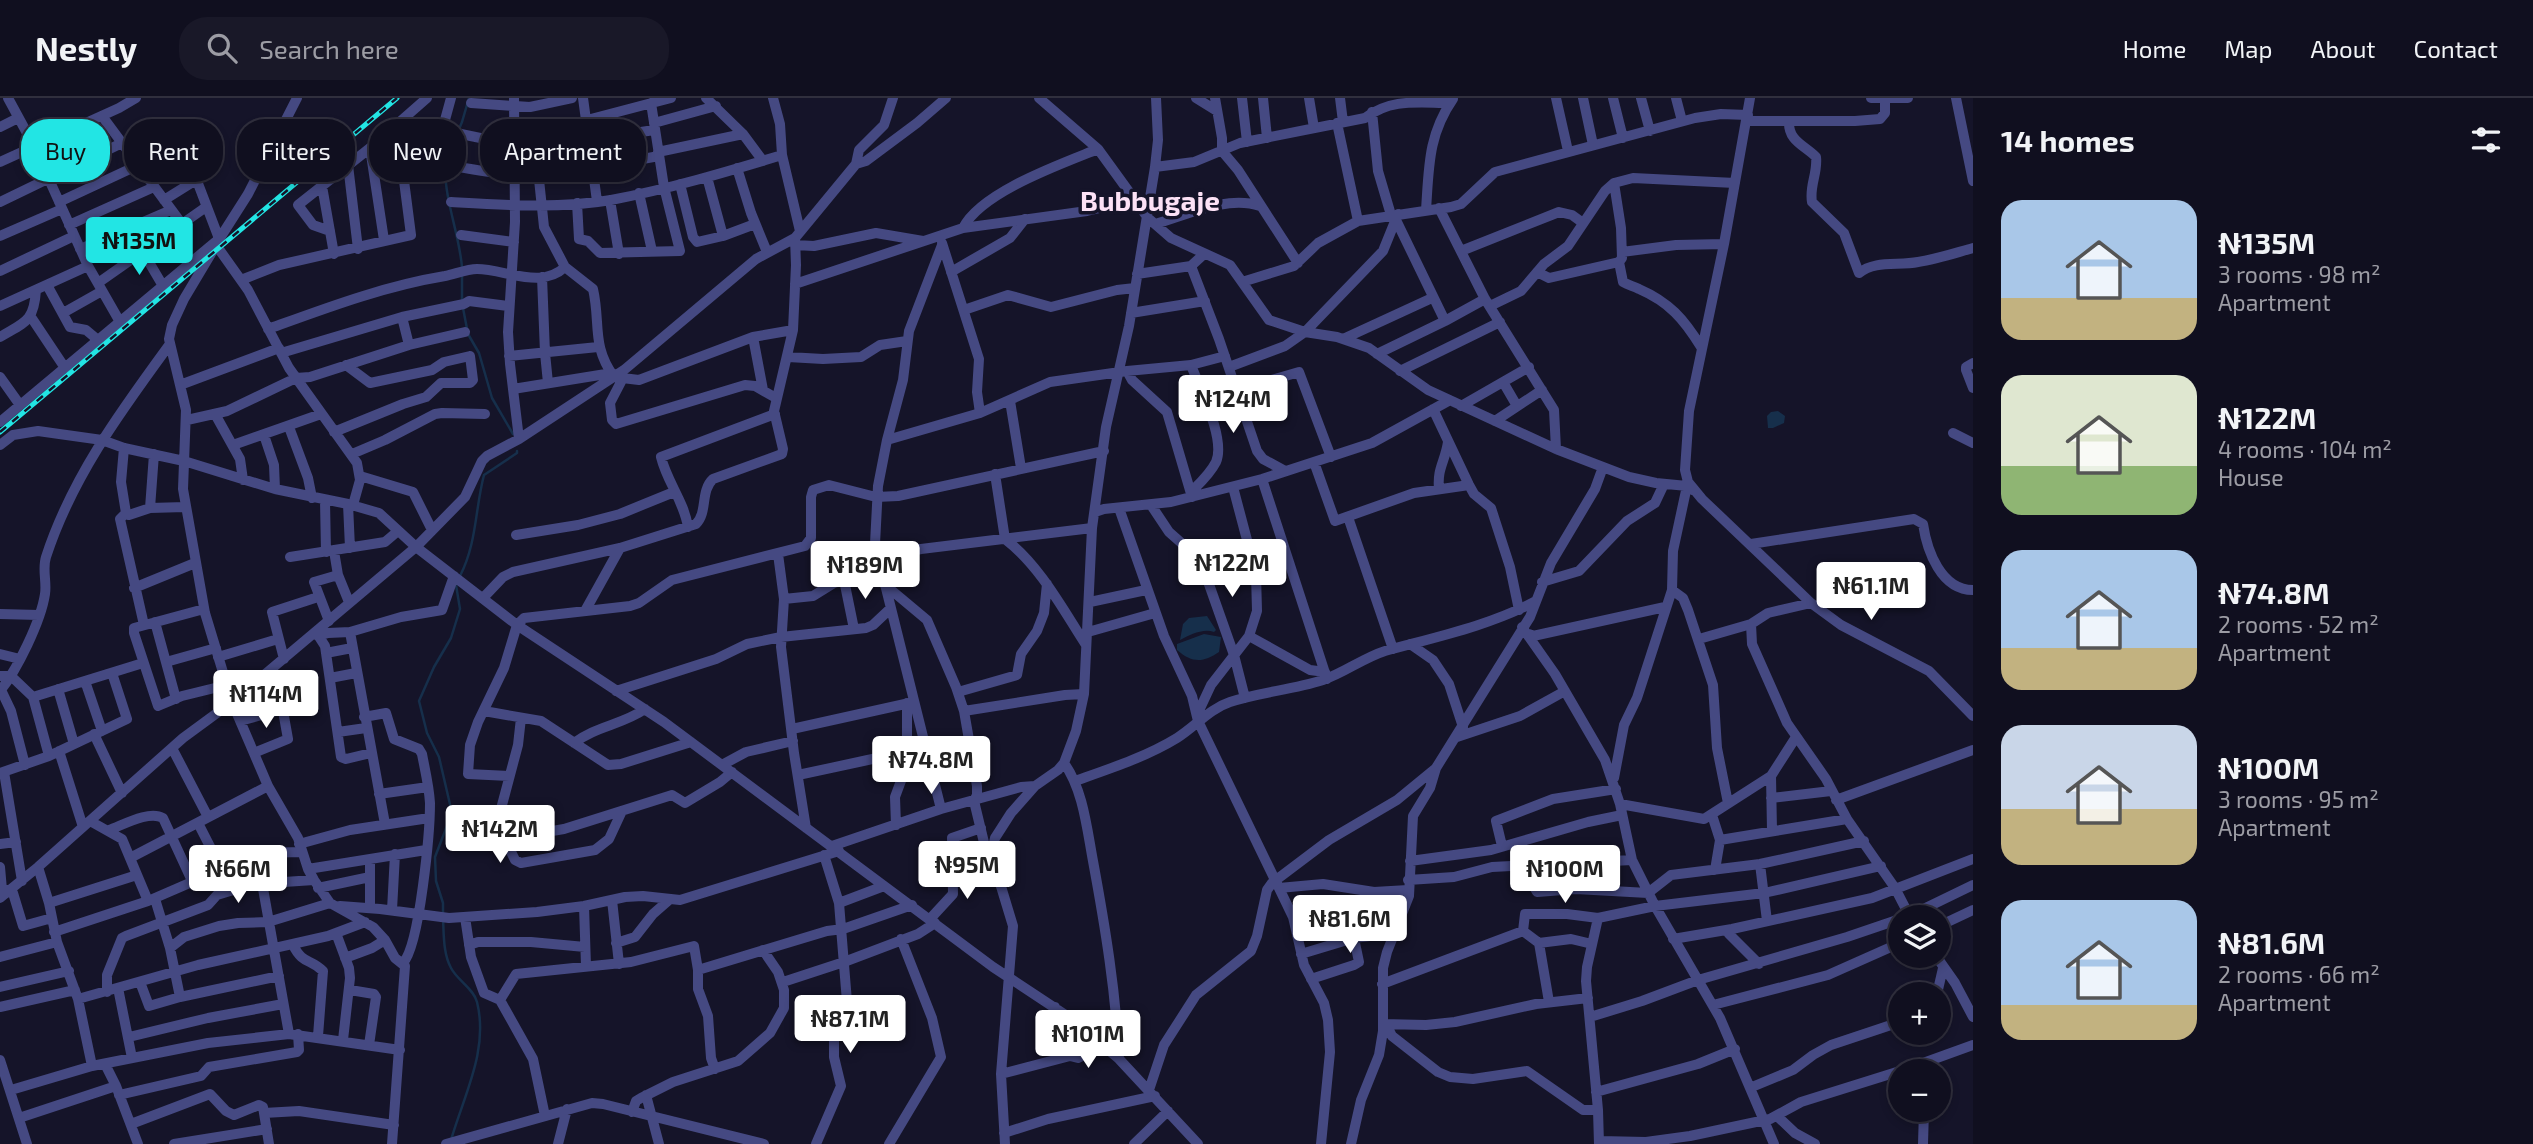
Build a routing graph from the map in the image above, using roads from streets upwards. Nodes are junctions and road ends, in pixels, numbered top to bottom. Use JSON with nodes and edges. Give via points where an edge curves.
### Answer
{"nodes":[{"id":1,"x":8,"y":98,"type":"edge"},
{"id":2,"x":136,"y":98,"type":"edge"},
{"id":3,"x":297,"y":98,"type":"edge"},
{"id":4,"x":427,"y":98,"type":"edge"},
{"id":5,"x":451,"y":98,"type":"edge"},
{"id":6,"x":572,"y":98,"type":"edge"},
{"id":7,"x":583,"y":98,"type":"edge"},
{"id":8,"x":671,"y":98,"type":"edge"},
{"id":9,"x":706,"y":98,"type":"edge"},
{"id":10,"x":773,"y":98,"type":"edge"},
{"id":11,"x":894,"y":98,"type":"edge"},
{"id":12,"x":946,"y":98,"type":"edge"},
{"id":13,"x":1039,"y":98,"type":"edge"},
{"id":14,"x":1156,"y":98,"type":"edge"},
{"id":15,"x":1196,"y":98,"type":"edge"},
{"id":16,"x":1215,"y":98,"type":"edge"},
{"id":17,"x":1242,"y":98,"type":"edge"},
{"id":18,"x":1263,"y":98,"type":"edge"},
{"id":19,"x":1309,"y":98,"type":"edge"},
{"id":20,"x":1340,"y":98,"type":"edge"},
{"id":21,"x":1556,"y":98,"type":"edge"},
{"id":22,"x":1583,"y":98,"type":"edge"},
{"id":23,"x":1613,"y":98,"type":"edge"},
{"id":24,"x":1641,"y":98,"type":"edge"},
{"id":25,"x":1676,"y":98,"type":"edge"},
{"id":26,"x":1750,"y":98,"type":"edge"},
{"id":27,"x":1871,"y":98,"type":"edge"},
{"id":28,"x":1908,"y":98,"type":"edge"},
{"id":29,"x":1956,"y":98,"type":"edge"},
{"id":30,"x":1885,"y":99,"type":"edge"},
{"id":31,"x":1392,"y":100,"type":"edge"},
{"id":32,"x":1451,"y":101,"type":"edge"},
{"id":33,"x":471,"y":103,"type":"dead end"},
{"id":34,"x":514,"y":103,"type":"edge"},
{"id":35,"x":651,"y":103,"type":"junction"},
{"id":36,"x":716,"y":106,"type":"junction"},
{"id":37,"x":1217,"y":111,"type":"junction"},
{"id":38,"x":1372,"y":112,"type":"junction"},
{"id":39,"x":102,"y":116,"type":"junction"},
{"id":40,"x":19,"y":118,"type":"junction"},
{"id":41,"x":1747,"y":118,"type":"junction"},
{"id":42,"x":95,"y":119,"type":"edge"},
{"id":43,"x":403,"y":119,"type":"edge"},
{"id":44,"x":445,"y":119,"type":"edge"},
{"id":45,"x":587,"y":119,"type":"edge"},
{"id":46,"x":591,"y":119,"type":"edge"},
{"id":47,"x":1682,"y":121,"type":"junction"},
{"id":48,"x":1789,"y":121,"type":"junction"},
{"id":49,"x":21,"y":122,"type":"edge"},
{"id":50,"x":1340,"y":123,"type":"junction"},
{"id":51,"x":0,"y":127,"type":"edge"},
{"id":52,"x":654,"y":127,"type":"junction"},
{"id":53,"x":1314,"y":128,"type":"junction"},
{"id":54,"x":646,"y":129,"type":"edge"},
{"id":55,"x":1650,"y":131,"type":"junction"},
{"id":56,"x":743,"y":134,"type":"junction"},
{"id":57,"x":1267,"y":138,"type":"junction"},
{"id":58,"x":1623,"y":138,"type":"junction"},
{"id":59,"x":1247,"y":142,"type":"junction"},
{"id":60,"x":122,"y":143,"type":"junction"},
{"id":61,"x":1593,"y":145,"type":"junction"},
{"id":62,"x":124,"y":146,"type":"edge"},
{"id":63,"x":110,"y":149,"type":"edge"},
{"id":64,"x":369,"y":149,"type":"edge"},
{"id":65,"x":1098,"y":149,"type":"junction"},
{"id":66,"x":1222,"y":151,"type":"junction"},
{"id":67,"x":1568,"y":151,"type":"junction"},
{"id":68,"x":21,"y":152,"type":"edge"},
{"id":69,"x":659,"y":154,"type":"junction"},
{"id":70,"x":782,"y":155,"type":"junction"},
{"id":71,"x":646,"y":157,"type":"edge"},
{"id":72,"x":355,"y":160,"type":"edge"},
{"id":73,"x":762,"y":161,"type":"junction"},
{"id":74,"x":0,"y":162,"type":"edge"},
{"id":75,"x":856,"y":164,"type":"junction"},
{"id":76,"x":1155,"y":167,"type":"junction"},
{"id":77,"x":737,"y":168,"type":"junction"},
{"id":78,"x":124,"y":172,"type":"edge"},
{"id":79,"x":707,"y":177,"type":"junction"},
{"id":80,"x":1973,"y":181,"type":"edge"},
{"id":81,"x":41,"y":182,"type":"edge"},
{"id":82,"x":51,"y":182,"type":"edge"},
{"id":83,"x":150,"y":182,"type":"edge"},
{"id":84,"x":194,"y":182,"type":"edge"},
{"id":85,"x":197,"y":182,"type":"edge"},
{"id":86,"x":327,"y":182,"type":"edge"},
{"id":87,"x":350,"y":182,"type":"edge"},
{"id":88,"x":375,"y":182,"type":"edge"},
{"id":89,"x":404,"y":182,"type":"edge"},
{"id":90,"x":515,"y":182,"type":"edge"},
{"id":91,"x":540,"y":182,"type":"edge"},
{"id":92,"x":595,"y":182,"type":"edge"},
{"id":93,"x":1614,"y":183,"type":"junction"},
{"id":94,"x":1735,"y":183,"type":"junction"},
{"id":95,"x":680,"y":184,"type":"junction"},
{"id":96,"x":322,"y":186,"type":"junction"},
{"id":97,"x":154,"y":187,"type":"junction"},
{"id":98,"x":664,"y":187,"type":"junction"},
{"id":99,"x":639,"y":193,"type":"junction"},
{"id":100,"x":610,"y":200,"type":"junction"},
{"id":101,"x":1134,"y":200,"type":"junction"},
{"id":102,"x":597,"y":201,"type":"junction"},
{"id":103,"x":0,"y":202,"type":"edge"},
{"id":104,"x":451,"y":202,"type":"dead end"},
{"id":105,"x":577,"y":202,"type":"junction"},
{"id":106,"x":542,"y":204,"type":"junction"},
{"id":107,"x":61,"y":205,"type":"junction"},
{"id":108,"x":168,"y":205,"type":"junction"},
{"id":109,"x":515,"y":205,"type":"junction"},
{"id":110,"x":1260,"y":206,"type":"junction"},
{"id":111,"x":206,"y":207,"type":"junction"},
{"id":112,"x":1439,"y":208,"type":"junction"},
{"id":113,"x":1426,"y":209,"type":"junction"},
{"id":114,"x":1395,"y":217,"type":"junction"},
{"id":115,"x":1025,"y":219,"type":"junction"},
{"id":116,"x":1151,"y":221,"type":"junction"},
{"id":117,"x":1358,"y":221,"type":"junction"},
{"id":118,"x":1583,"y":223,"type":"junction"},
{"id":119,"x":182,"y":224,"type":"junction"},
{"id":120,"x":69,"y":225,"type":"junction"},
{"id":121,"x":755,"y":225,"type":"junction"},
{"id":122,"x":963,"y":228,"type":"junction"},
{"id":123,"x":330,"y":231,"type":"junction"},
{"id":124,"x":461,"y":235,"type":"dead end"},
{"id":125,"x":0,"y":236,"type":"edge"},
{"id":126,"x":74,"y":236,"type":"junction"},
{"id":127,"x":723,"y":236,"type":"junction"},
{"id":128,"x":797,"y":238,"type":"junction"},
{"id":129,"x":384,"y":240,"type":"junction"},
{"id":130,"x":942,"y":240,"type":"junction"},
{"id":131,"x":218,"y":242,"type":"junction"},
{"id":132,"x":924,"y":242,"type":"junction"},
{"id":133,"x":514,"y":243,"type":"junction"},
{"id":134,"x":1724,"y":244,"type":"junction"},
{"id":135,"x":1973,"y":248,"type":"edge"},
{"id":136,"x":80,"y":249,"type":"junction"},
{"id":137,"x":358,"y":249,"type":"junction"},
{"id":138,"x":652,"y":251,"type":"junction"},
{"id":139,"x":1461,"y":251,"type":"junction"},
{"id":140,"x":143,"y":252,"type":"junction"},
{"id":141,"x":767,"y":252,"type":"junction"},
{"id":142,"x":334,"y":254,"type":"junction"},
{"id":143,"x":619,"y":254,"type":"junction"},
{"id":144,"x":1204,"y":254,"type":"junction"},
{"id":145,"x":1620,"y":257,"type":"junction"},
{"id":146,"x":1298,"y":263,"type":"junction"},
{"id":147,"x":88,"y":266,"type":"junction"},
{"id":148,"x":565,"y":267,"type":"junction"},
{"id":149,"x":1191,"y":267,"type":"junction"},
{"id":150,"x":0,"y":271,"type":"edge"},
{"id":151,"x":951,"y":272,"type":"junction"},
{"id":152,"x":1537,"y":272,"type":"junction"},
{"id":153,"x":1137,"y":274,"type":"junction"},
{"id":154,"x":512,"y":275,"type":"junction"},
{"id":155,"x":542,"y":277,"type":"junction"},
{"id":156,"x":241,"y":280,"type":"junction"},
{"id":157,"x":1242,"y":282,"type":"junction"},
{"id":158,"x":795,"y":285,"type":"junction"},
{"id":159,"x":163,"y":286,"type":"junction"},
{"id":160,"x":100,"y":287,"type":"junction"},
{"id":161,"x":42,"y":288,"type":"junction"},
{"id":162,"x":1135,"y":288,"type":"junction"},
{"id":163,"x":1432,"y":298,"type":"junction"},
{"id":164,"x":1205,"y":301,"type":"junction"},
{"id":165,"x":1488,"y":302,"type":"junction"},
{"id":166,"x":0,"y":306,"type":"edge"},
{"id":167,"x":509,"y":306,"type":"junction"},
{"id":168,"x":964,"y":310,"type":"junction"},
{"id":169,"x":63,"y":313,"type":"junction"},
{"id":170,"x":1131,"y":313,"type":"junction"},
{"id":171,"x":31,"y":317,"type":"junction"},
{"id":172,"x":402,"y":317,"type":"junction"},
{"id":173,"x":1446,"y":321,"type":"junction"},
{"id":174,"x":120,"y":322,"type":"junction"},
{"id":175,"x":1500,"y":322,"type":"junction"},
{"id":176,"x":268,"y":329,"type":"junction"},
{"id":177,"x":793,"y":330,"type":"junction"},
{"id":178,"x":465,"y":332,"type":"dead end"},
{"id":179,"x":1305,"y":332,"type":"junction"},
{"id":180,"x":0,"y":337,"type":"edge"},
{"id":181,"x":753,"y":337,"type":"junction"},
{"id":182,"x":1343,"y":339,"type":"junction"},
{"id":183,"x":98,"y":340,"type":"junction"},
{"id":184,"x":907,"y":341,"type":"junction"},
{"id":185,"x":170,"y":344,"type":"junction"},
{"id":186,"x":409,"y":345,"type":"junction"},
{"id":187,"x":598,"y":347,"type":"junction"},
{"id":188,"x":1700,"y":347,"type":"junction"},
{"id":189,"x":280,"y":350,"type":"junction"},
{"id":190,"x":545,"y":353,"type":"junction"},
{"id":191,"x":1377,"y":354,"type":"junction"},
{"id":192,"x":509,"y":356,"type":"junction"},
{"id":193,"x":788,"y":357,"type":"junction"},
{"id":194,"x":1227,"y":361,"type":"junction"},
{"id":195,"x":1973,"y":363,"type":"edge"},
{"id":196,"x":346,"y":365,"type":"junction"},
{"id":197,"x":1191,"y":365,"type":"junction"},
{"id":198,"x":1529,"y":367,"type":"junction"},
{"id":199,"x":65,"y":368,"type":"junction"},
{"id":200,"x":1400,"y":370,"type":"junction"},
{"id":201,"x":1123,"y":372,"type":"junction"},
{"id":202,"x":616,"y":376,"type":"junction"},
{"id":203,"x":0,"y":377,"type":"edge"},
{"id":204,"x":296,"y":378,"type":"junction"},
{"id":205,"x":1503,"y":382,"type":"junction"},
{"id":206,"x":548,"y":383,"type":"junction"},
{"id":207,"x":180,"y":385,"type":"junction"},
{"id":208,"x":1973,"y":388,"type":"edge"},
{"id":209,"x":513,"y":389,"type":"junction"},
{"id":210,"x":763,"y":390,"type":"junction"},
{"id":211,"x":1237,"y":390,"type":"junction"},
{"id":212,"x":1542,"y":390,"type":"junction"},
{"id":213,"x":776,"y":398,"type":"junction"},
{"id":214,"x":1450,"y":400,"type":"junction"},
{"id":215,"x":1010,"y":401,"type":"junction"},
{"id":216,"x":20,"y":405,"type":"junction"},
{"id":217,"x":1461,"y":406,"type":"junction"},
{"id":218,"x":1517,"y":406,"type":"junction"},
{"id":219,"x":1433,"y":409,"type":"junction"},
{"id":220,"x":980,"y":412,"type":"junction"},
{"id":221,"x":215,"y":414,"type":"junction"},
{"id":222,"x":321,"y":414,"type":"junction"},
{"id":223,"x":485,"y":414,"type":"dead end"},
{"id":224,"x":775,"y":414,"type":"junction"},
{"id":225,"x":187,"y":419,"type":"junction"},
{"id":226,"x":1495,"y":421,"type":"junction"},
{"id":227,"x":0,"y":422,"type":"edge"},
{"id":228,"x":289,"y":426,"type":"junction"},
{"id":229,"x":334,"y":432,"type":"junction"},
{"id":230,"x":1953,"y":433,"type":"dead end"},
{"id":231,"x":264,"y":435,"type":"junction"},
{"id":232,"x":519,"y":439,"type":"junction"},
{"id":233,"x":102,"y":440,"type":"junction"},
{"id":234,"x":887,"y":440,"type":"junction"},
{"id":235,"x":1448,"y":442,"type":"junction"},
{"id":236,"x":1973,"y":443,"type":"edge"},
{"id":237,"x":0,"y":445,"type":"edge"},
{"id":238,"x":233,"y":445,"type":"junction"},
{"id":239,"x":124,"y":448,"type":"junction"},
{"id":240,"x":1556,"y":449,"type":"junction"},
{"id":241,"x":1104,"y":451,"type":"junction"},
{"id":242,"x":154,"y":454,"type":"junction"},
{"id":243,"x":352,"y":454,"type":"junction"},
{"id":244,"x":1331,"y":457,"type":"junction"},
{"id":245,"x":184,"y":461,"type":"junction"},
{"id":246,"x":1314,"y":462,"type":"junction"},
{"id":247,"x":1603,"y":467,"type":"junction"},
{"id":248,"x":1021,"y":468,"type":"junction"},
{"id":249,"x":1285,"y":471,"type":"junction"},
{"id":250,"x":995,"y":474,"type":"junction"},
{"id":251,"x":360,"y":476,"type":"junction"},
{"id":252,"x":1262,"y":479,"type":"junction"},
{"id":253,"x":243,"y":480,"type":"junction"},
{"id":254,"x":1664,"y":484,"type":"junction"},
{"id":255,"x":1469,"y":485,"type":"junction"},
{"id":256,"x":1233,"y":487,"type":"junction"},
{"id":257,"x":1690,"y":488,"type":"junction"},
{"id":258,"x":275,"y":489,"type":"junction"},
{"id":259,"x":1439,"y":489,"type":"junction"},
{"id":260,"x":674,"y":492,"type":"junction"},
{"id":261,"x":1191,"y":494,"type":"junction"},
{"id":262,"x":876,"y":497,"type":"junction"},
{"id":263,"x":312,"y":498,"type":"junction"},
{"id":264,"x":325,"y":501,"type":"junction"},
{"id":265,"x":351,"y":505,"type":"junction"},
{"id":266,"x":1151,"y":505,"type":"junction"},
{"id":267,"x":185,"y":507,"type":"junction"},
{"id":268,"x":150,"y":508,"type":"junction"},
{"id":269,"x":1119,"y":508,"type":"junction"},
{"id":270,"x":1095,"y":512,"type":"junction"},
{"id":271,"x":126,"y":513,"type":"junction"},
{"id":272,"x":1348,"y":517,"type":"junction"},
{"id":273,"x":688,"y":527,"type":"junction"},
{"id":274,"x":1092,"y":528,"type":"junction"},
{"id":275,"x":432,"y":530,"type":"junction"},
{"id":276,"x":398,"y":531,"type":"junction"},
{"id":277,"x":516,"y":535,"type":"dead end"},
{"id":278,"x":1005,"y":539,"type":"junction"},
{"id":279,"x":1248,"y":542,"type":"junction"},
{"id":280,"x":1751,"y":544,"type":"junction"},
{"id":281,"x":416,"y":547,"type":"junction"},
{"id":282,"x":350,"y":548,"type":"junction"},
{"id":283,"x":620,"y":548,"type":"junction"},
{"id":284,"x":330,"y":552,"type":"junction"},
{"id":285,"x":778,"y":554,"type":"junction"},
{"id":286,"x":1199,"y":556,"type":"junction"},
{"id":287,"x":290,"y":557,"type":"dead end"},
{"id":288,"x":195,"y":563,"type":"junction"},
{"id":289,"x":879,"y":564,"type":"junction"},
{"id":290,"x":338,"y":575,"type":"junction"},
{"id":291,"x":454,"y":576,"type":"junction"},
{"id":292,"x":844,"y":580,"type":"junction"},
{"id":293,"x":1542,"y":582,"type":"junction"},
{"id":294,"x":884,"y":584,"type":"junction"},
{"id":295,"x":1047,"y":584,"type":"junction"},
{"id":296,"x":134,"y":587,"type":"junction"},
{"id":297,"x":1146,"y":590,"type":"junction"},
{"id":298,"x":1672,"y":590,"type":"junction"},
{"id":299,"x":1973,"y":590,"type":"edge"},
{"id":300,"x":318,"y":597,"type":"junction"},
{"id":301,"x":483,"y":598,"type":"junction"},
{"id":302,"x":784,"y":599,"type":"junction"},
{"id":303,"x":1090,"y":601,"type":"junction"},
{"id":304,"x":1536,"y":601,"type":"junction"},
{"id":305,"x":349,"y":602,"type":"junction"},
{"id":306,"x":1811,"y":603,"type":"junction"},
{"id":307,"x":1665,"y":607,"type":"junction"},
{"id":308,"x":204,"y":609,"type":"junction"},
{"id":309,"x":890,"y":609,"type":"junction"},
{"id":310,"x":1519,"y":610,"type":"junction"},
{"id":311,"x":585,"y":611,"type":"junction"},
{"id":312,"x":1155,"y":613,"type":"junction"},
{"id":313,"x":0,"y":614,"type":"edge"},
{"id":314,"x":39,"y":615,"type":"junction"},
{"id":315,"x":329,"y":621,"type":"junction"},
{"id":316,"x":149,"y":624,"type":"junction"},
{"id":317,"x":1751,"y":624,"type":"junction"},
{"id":318,"x":517,"y":625,"type":"junction"},
{"id":319,"x":854,"y":629,"type":"junction"},
{"id":320,"x":1525,"y":631,"type":"junction"},
{"id":321,"x":350,"y":632,"type":"junction"},
{"id":322,"x":1088,"y":632,"type":"junction"},
{"id":323,"x":317,"y":634,"type":"junction"},
{"id":324,"x":1249,"y":636,"type":"junction"},
{"id":325,"x":781,"y":637,"type":"junction"},
{"id":326,"x":278,"y":639,"type":"junction"},
{"id":327,"x":1699,"y":639,"type":"junction"},
{"id":328,"x":1410,"y":644,"type":"junction"},
{"id":329,"x":1087,"y":645,"type":"junction"},
{"id":330,"x":352,"y":648,"type":"junction"},
{"id":331,"x":1394,"y":649,"type":"junction"},
{"id":332,"x":217,"y":653,"type":"junction"},
{"id":333,"x":326,"y":653,"type":"junction"},
{"id":334,"x":0,"y":654,"type":"edge"},
{"id":335,"x":1234,"y":654,"type":"junction"},
{"id":336,"x":20,"y":659,"type":"junction"},
{"id":337,"x":284,"y":659,"type":"junction"},
{"id":338,"x":166,"y":662,"type":"junction"},
{"id":339,"x":143,"y":663,"type":"junction"},
{"id":340,"x":268,"y":672,"type":"junction"},
{"id":341,"x":112,"y":673,"type":"junction"},
{"id":342,"x":356,"y":673,"type":"junction"},
{"id":343,"x":1326,"y":675,"type":"junction"},
{"id":344,"x":6,"y":676,"type":"edge"},
{"id":345,"x":330,"y":678,"type":"junction"},
{"id":346,"x":85,"y":681,"type":"junction"},
{"id":347,"x":227,"y":685,"type":"junction"},
{"id":348,"x":58,"y":689,"type":"junction"},
{"id":349,"x":247,"y":689,"type":"junction"},
{"id":350,"x":1,"y":691,"type":"edge"},
{"id":351,"x":616,"y":691,"type":"junction"},
{"id":352,"x":1565,"y":691,"type":"junction"},
{"id":353,"x":958,"y":692,"type":"junction"},
{"id":354,"x":1084,"y":694,"type":"junction"},
{"id":355,"x":33,"y":697,"type":"junction"},
{"id":356,"x":1245,"y":698,"type":"junction"},
{"id":357,"x":176,"y":699,"type":"junction"},
{"id":358,"x":232,"y":702,"type":"junction"},
{"id":359,"x":911,"y":703,"type":"junction"},
{"id":360,"x":283,"y":709,"type":"junction"},
{"id":361,"x":645,"y":709,"type":"junction"},
{"id":362,"x":964,"y":710,"type":"junction"},
{"id":363,"x":484,"y":711,"type":"junction"},
{"id":364,"x":260,"y":715,"type":"junction"},
{"id":365,"x":1973,"y":716,"type":"edge"},
{"id":366,"x":521,"y":718,"type":"junction"},
{"id":367,"x":1198,"y":718,"type":"junction"},
{"id":368,"x":240,"y":720,"type":"junction"},
{"id":369,"x":365,"y":722,"type":"junction"},
{"id":370,"x":792,"y":729,"type":"junction"},
{"id":371,"x":338,"y":732,"type":"junction"},
{"id":372,"x":1460,"y":732,"type":"junction"},
{"id":373,"x":98,"y":733,"type":"junction"},
{"id":374,"x":1796,"y":737,"type":"junction"},
{"id":375,"x":793,"y":741,"type":"junction"},
{"id":376,"x":691,"y":742,"type":"junction"},
{"id":377,"x":574,"y":743,"type":"junction"},
{"id":378,"x":74,"y":744,"type":"junction"},
{"id":379,"x":172,"y":748,"type":"junction"},
{"id":380,"x":908,"y":748,"type":"junction"},
{"id":381,"x":1973,"y":750,"type":"edge"},
{"id":382,"x":254,"y":753,"type":"junction"},
{"id":383,"x":371,"y":753,"type":"junction"},
{"id":384,"x":54,"y":754,"type":"junction"},
{"id":385,"x":1064,"y":763,"type":"junction"},
{"id":386,"x":25,"y":765,"type":"junction"},
{"id":387,"x":727,"y":768,"type":"junction"},
{"id":388,"x":1436,"y":768,"type":"junction"},
{"id":389,"x":2,"y":773,"type":"edge"},
{"id":390,"x":797,"y":775,"type":"junction"},
{"id":391,"x":509,"y":776,"type":"junction"},
{"id":392,"x":1771,"y":776,"type":"junction"},
{"id":393,"x":1075,"y":781,"type":"junction"},
{"id":394,"x":1615,"y":785,"type":"junction"},
{"id":395,"x":268,"y":786,"type":"junction"},
{"id":396,"x":1035,"y":786,"type":"junction"},
{"id":397,"x":428,"y":787,"type":"junction"},
{"id":398,"x":122,"y":793,"type":"junction"},
{"id":399,"x":379,"y":794,"type":"junction"},
{"id":400,"x":1833,"y":795,"type":"junction"},
{"id":401,"x":1771,"y":798,"type":"junction"},
{"id":402,"x":974,"y":801,"type":"junction"},
{"id":403,"x":1728,"y":803,"type":"junction"},
{"id":404,"x":941,"y":809,"type":"junction"},
{"id":405,"x":1621,"y":810,"type":"junction"},
{"id":406,"x":622,"y":811,"type":"junction"},
{"id":407,"x":1712,"y":815,"type":"junction"},
{"id":408,"x":429,"y":818,"type":"junction"},
{"id":409,"x":1847,"y":819,"type":"junction"},
{"id":410,"x":203,"y":820,"type":"junction"},
{"id":411,"x":87,"y":824,"type":"junction"},
{"id":412,"x":385,"y":824,"type":"junction"},
{"id":413,"x":896,"y":825,"type":"junction"},
{"id":414,"x":806,"y":828,"type":"junction"},
{"id":415,"x":981,"y":828,"type":"junction"},
{"id":416,"x":108,"y":830,"type":"junction"},
{"id":417,"x":1772,"y":831,"type":"junction"},
{"id":418,"x":172,"y":836,"type":"junction"},
{"id":419,"x":505,"y":839,"type":"junction"},
{"id":420,"x":1720,"y":840,"type":"junction"},
{"id":421,"x":1864,"y":841,"type":"junction"},
{"id":422,"x":16,"y":842,"type":"junction"},
{"id":423,"x":0,"y":844,"type":"edge"},
{"id":424,"x":1502,"y":846,"type":"junction"},
{"id":425,"x":301,"y":848,"type":"junction"},
{"id":426,"x":426,"y":850,"type":"junction"},
{"id":427,"x":832,"y":851,"type":"junction"},
{"id":428,"x":395,"y":854,"type":"junction"},
{"id":429,"x":990,"y":854,"type":"junction"},
{"id":430,"x":130,"y":858,"type":"junction"},
{"id":431,"x":370,"y":859,"type":"junction"},
{"id":432,"x":1973,"y":859,"type":"edge"},
{"id":433,"x":1632,"y":860,"type":"junction"},
{"id":434,"x":1410,"y":861,"type":"junction"},
{"id":435,"x":953,"y":863,"type":"junction"},
{"id":436,"x":1536,"y":864,"type":"junction"},
{"id":437,"x":1760,"y":864,"type":"junction"},
{"id":438,"x":1881,"y":866,"type":"junction"},
{"id":439,"x":0,"y":867,"type":"edge"},
{"id":440,"x":38,"y":867,"type":"junction"},
{"id":441,"x":307,"y":869,"type":"junction"},
{"id":442,"x":222,"y":870,"type":"junction"},
{"id":443,"x":1716,"y":870,"type":"junction"},
{"id":444,"x":137,"y":875,"type":"junction"},
{"id":445,"x":370,"y":877,"type":"junction"},
{"id":446,"x":22,"y":881,"type":"junction"},
{"id":447,"x":193,"y":883,"type":"junction"},
{"id":448,"x":262,"y":883,"type":"junction"},
{"id":449,"x":316,"y":884,"type":"junction"},
{"id":450,"x":1277,"y":884,"type":"junction"},
{"id":451,"x":1408,"y":885,"type":"junction"},
{"id":452,"x":1973,"y":885,"type":"edge"},
{"id":453,"x":884,"y":886,"type":"junction"},
{"id":454,"x":1895,"y":888,"type":"junction"},
{"id":455,"x":3,"y":892,"type":"edge"},
{"id":456,"x":1648,"y":893,"type":"junction"},
{"id":457,"x":1764,"y":893,"type":"junction"},
{"id":458,"x":152,"y":900,"type":"junction"},
{"id":459,"x":612,"y":900,"type":"junction"},
{"id":460,"x":669,"y":900,"type":"junction"},
{"id":461,"x":49,"y":903,"type":"junction"},
{"id":462,"x":839,"y":903,"type":"junction"},
{"id":463,"x":333,"y":905,"type":"junction"},
{"id":464,"x":912,"y":905,"type":"junction"},
{"id":465,"x":1902,"y":905,"type":"edge"},
{"id":466,"x":1932,"y":905,"type":"edge"},
{"id":467,"x":584,"y":906,"type":"junction"},
{"id":468,"x":1655,"y":906,"type":"junction"},
{"id":469,"x":370,"y":908,"type":"junction"},
{"id":470,"x":392,"y":910,"type":"junction"},
{"id":471,"x":1973,"y":910,"type":"edge"},
{"id":472,"x":418,"y":914,"type":"junction"},
{"id":473,"x":465,"y":917,"type":"junction"},
{"id":474,"x":52,"y":919,"type":"junction"},
{"id":475,"x":1598,"y":919,"type":"junction"},
{"id":476,"x":1951,"y":920,"type":"edge"},
{"id":477,"x":933,"y":921,"type":"junction"},
{"id":478,"x":1767,"y":921,"type":"junction"},
{"id":479,"x":268,"y":922,"type":"junction"},
{"id":480,"x":365,"y":922,"type":"junction"},
{"id":481,"x":162,"y":923,"type":"junction"},
{"id":482,"x":1888,"y":923,"type":"edge"},
{"id":483,"x":843,"y":929,"type":"junction"},
{"id":484,"x":1732,"y":929,"type":"junction"},
{"id":485,"x":1523,"y":931,"type":"junction"},
{"id":486,"x":336,"y":933,"type":"junction"},
{"id":487,"x":1394,"y":933,"type":"junction"},
{"id":488,"x":55,"y":937,"type":"junction"},
{"id":489,"x":1354,"y":938,"type":"junction"},
{"id":490,"x":901,"y":939,"type":"junction"},
{"id":491,"x":1673,"y":939,"type":"junction"},
{"id":492,"x":385,"y":940,"type":"junction"},
{"id":493,"x":616,"y":943,"type":"junction"},
{"id":494,"x":1539,"y":943,"type":"junction"},
{"id":495,"x":1592,"y":944,"type":"junction"},
{"id":496,"x":293,"y":945,"type":"junction"},
{"id":497,"x":469,"y":945,"type":"junction"},
{"id":498,"x":585,"y":947,"type":"junction"},
{"id":499,"x":170,"y":948,"type":"junction"},
{"id":500,"x":1888,"y":948,"type":"edge"},
{"id":501,"x":274,"y":950,"type":"junction"},
{"id":502,"x":763,"y":950,"type":"junction"},
{"id":503,"x":1301,"y":954,"type":"junction"},
{"id":504,"x":0,"y":957,"type":"edge"},
{"id":505,"x":345,"y":958,"type":"junction"},
{"id":506,"x":844,"y":962,"type":"junction"},
{"id":507,"x":403,"y":963,"type":"junction"},
{"id":508,"x":619,"y":964,"type":"junction"},
{"id":509,"x":1759,"y":964,"type":"junction"},
{"id":510,"x":586,"y":966,"type":"junction"},
{"id":511,"x":1943,"y":968,"type":"joint"},
{"id":512,"x":698,"y":970,"type":"junction"},
{"id":513,"x":69,"y":971,"type":"junction"},
{"id":514,"x":175,"y":972,"type":"junction"},
{"id":515,"x":279,"y":976,"type":"junction"},
{"id":516,"x":1007,"y":976,"type":"junction"},
{"id":517,"x":1311,"y":979,"type":"junction"},
{"id":518,"x":1698,"y":980,"type":"junction"},
{"id":519,"x":140,"y":982,"type":"junction"},
{"id":520,"x":783,"y":982,"type":"junction"},
{"id":521,"x":1940,"y":982,"type":"edge"},
{"id":522,"x":1382,"y":984,"type":"junction"},
{"id":523,"x":0,"y":987,"type":"edge"},
{"id":524,"x":112,"y":990,"type":"junction"},
{"id":525,"x":350,"y":990,"type":"junction"},
{"id":526,"x":76,"y":995,"type":"junction"},
{"id":527,"x":180,"y":997,"type":"junction"},
{"id":528,"x":1588,"y":998,"type":"junction"},
{"id":529,"x":500,"y":1000,"type":"junction"},
{"id":530,"x":1549,"y":1002,"type":"junction"},
{"id":531,"x":284,"y":1004,"type":"junction"},
{"id":532,"x":1713,"y":1005,"type":"junction"},
{"id":533,"x":0,"y":1007,"type":"edge"},
{"id":534,"x":1055,"y":1007,"type":"junction"},
{"id":535,"x":1590,"y":1017,"type":"junction"},
{"id":536,"x":1973,"y":1017,"type":"edge"},
{"id":537,"x":1384,"y":1024,"type":"junction"},
{"id":538,"x":1888,"y":1026,"type":"edge"},
{"id":539,"x":293,"y":1034,"type":"junction"},
{"id":540,"x":318,"y":1036,"type":"junction"},
{"id":541,"x":129,"y":1037,"type":"junction"},
{"id":542,"x":343,"y":1040,"type":"junction"},
{"id":543,"x":369,"y":1045,"type":"junction"},
{"id":544,"x":1104,"y":1045,"type":"junction"},
{"id":545,"x":1973,"y":1045,"type":"edge"},
{"id":546,"x":1735,"y":1049,"type":"junction"},
{"id":547,"x":400,"y":1050,"type":"junction"},
{"id":548,"x":1070,"y":1056,"type":"junction"},
{"id":549,"x":132,"y":1058,"type":"junction"},
{"id":550,"x":1119,"y":1059,"type":"junction"},
{"id":551,"x":1943,"y":1059,"type":"edge"},
{"id":552,"x":1,"y":1064,"type":"edge"},
{"id":553,"x":105,"y":1064,"type":"junction"},
{"id":554,"x":92,"y":1066,"type":"junction"},
{"id":555,"x":715,"y":1069,"type":"junction"},
{"id":556,"x":1001,"y":1074,"type":"junction"},
{"id":557,"x":1888,"y":1075,"type":"edge"},
{"id":558,"x":1752,"y":1087,"type":"junction"},
{"id":559,"x":10,"y":1090,"type":"junction"},
{"id":560,"x":118,"y":1090,"type":"junction"},
{"id":561,"x":1597,"y":1092,"type":"junction"},
{"id":562,"x":1152,"y":1093,"type":"junction"},
{"id":563,"x":646,"y":1095,"type":"junction"},
{"id":564,"x":567,"y":1109,"type":"junction"},
{"id":565,"x":1598,"y":1110,"type":"junction"},
{"id":566,"x":1168,"y":1111,"type":"junction"},
{"id":567,"x":632,"y":1112,"type":"junction"},
{"id":568,"x":264,"y":1113,"type":"junction"},
{"id":569,"x":545,"y":1116,"type":"junction"},
{"id":570,"x":652,"y":1117,"type":"junction"},
{"id":571,"x":19,"y":1118,"type":"junction"},
{"id":572,"x":1771,"y":1118,"type":"junction"},
{"id":573,"x":1924,"y":1122,"type":"edge"},
{"id":574,"x":131,"y":1124,"type":"junction"},
{"id":575,"x":394,"y":1125,"type":"junction"},
{"id":576,"x":267,"y":1129,"type":"junction"},
{"id":577,"x":497,"y":1131,"type":"junction"},
{"id":578,"x":1005,"y":1138,"type":"edge"},
{"id":579,"x":734,"y":1140,"type":"edge"},
{"id":580,"x":451,"y":1143,"type":"edge"},
{"id":581,"x":1599,"y":1143,"type":"edge"},
{"id":582,"x":27,"y":1144,"type":"edge"},
{"id":583,"x":138,"y":1144,"type":"edge"},
{"id":584,"x":174,"y":1144,"type":"edge"},
{"id":585,"x":269,"y":1144,"type":"edge"},
{"id":586,"x":392,"y":1144,"type":"edge"},
{"id":587,"x":502,"y":1144,"type":"edge"},
{"id":588,"x":558,"y":1144,"type":"edge"},
{"id":589,"x":660,"y":1144,"type":"edge"},
{"id":590,"x":764,"y":1144,"type":"edge"},
{"id":591,"x":816,"y":1144,"type":"edge"},
{"id":592,"x":889,"y":1144,"type":"edge"},
{"id":593,"x":1134,"y":1144,"type":"edge"},
{"id":594,"x":1198,"y":1144,"type":"edge"},
{"id":595,"x":1321,"y":1144,"type":"edge"},
{"id":596,"x":1351,"y":1144,"type":"edge"},
{"id":597,"x":1774,"y":1144,"type":"edge"},
{"id":598,"x":1815,"y":1144,"type":"edge"},
{"id":599,"x":1923,"y":1144,"type":"edge"}],
"edges":[{"from":1,"to":40,"type":"street"},
{"from":2,"to":39,"type":"street"},
{"from":3,"to":131,"type":"street"},
{"from":4,"to":43,"type":"street"},
{"from":5,"to":44,"type":"street"},
{"from":6,"to":34,"type":"street","via":[[543,106]]},
{"from":7,"to":45,"type":"street"},
{"from":8,"to":35,"type":"street"},
{"from":9,"to":36,"type":"street"},
{"from":10,"to":70,"type":"street"},
{"from":11,"to":75,"type":"street","via":[[884,125],[859,150]]},
{"from":12,"to":75,"type":"street"},
{"from":13,"to":65,"type":"street"},
{"from":14,"to":76,"type":"street"},
{"from":15,"to":37,"type":"street"},
{"from":16,"to":37,"type":"street"},
{"from":17,"to":59,"type":"street"},
{"from":18,"to":57,"type":"street"},
{"from":19,"to":53,"type":"street"},
{"from":20,"to":50,"type":"street"},
{"from":21,"to":67,"type":"street"},
{"from":22,"to":61,"type":"street"},
{"from":23,"to":58,"type":"street"},
{"from":24,"to":55,"type":"street"},
{"from":25,"to":47,"type":"street"},
{"from":26,"to":41,"type":"street"},
{"from":27,"to":30,"type":"street"},
{"from":28,"to":30,"type":"street"},
{"from":29,"to":80,"type":"street"},
{"from":30,"to":48,"type":"street","via":[[1880,119]]},
{"from":31,"to":32,"type":"street"},
{"from":31,"to":38,"type":"street"},
{"from":32,"to":113,"type":"street","via":[[1436,128],[1430,153]]},
{"from":33,"to":34,"type":"street"},
{"from":35,"to":46,"type":"street"},
{"from":35,"to":52,"type":"street"},
{"from":36,"to":52,"type":"street"},
{"from":36,"to":56,"type":"street"},
{"from":37,"to":66,"type":"street"},
{"from":38,"to":50,"type":"street"},
{"from":38,"to":114,"type":"street","via":[[1378,171]]},
{"from":39,"to":42,"type":"street"},
{"from":39,"to":60,"type":"street"},
{"from":40,"to":49,"type":"street"},
{"from":40,"to":51,"type":"street"},
{"from":41,"to":47,"type":"street","via":[[1721,114]]},
{"from":41,"to":48,"type":"street"},
{"from":41,"to":94,"type":"street"},
{"from":47,"to":55,"type":"street"},
{"from":48,"to":135,"type":"street","via":[[1792,136],[1816,157],[1812,201],[1844,233],[1859,274],[1874,265],[1915,263]]},
{"from":50,"to":53,"type":"street"},
{"from":50,"to":117,"type":"street"},
{"from":52,"to":54,"type":"street"},
{"from":52,"to":69,"type":"street"},
{"from":53,"to":57,"type":"street"},
{"from":55,"to":58,"type":"street"},
{"from":56,"to":69,"type":"street"},
{"from":56,"to":73,"type":"street"},
{"from":57,"to":59,"type":"street"},
{"from":58,"to":61,"type":"street"},
{"from":59,"to":66,"type":"street"},
{"from":60,"to":62,"type":"street"},
{"from":60,"to":63,"type":"street"},
{"from":61,"to":67,"type":"street"},
{"from":64,"to":72,"type":"street"},
{"from":65,"to":101,"type":"street"},
{"from":65,"to":122,"type":"street","via":[[1023,180],[972,214]]},
{"from":66,"to":76,"type":"street","via":[[1195,162]]},
{"from":66,"to":110,"type":"street"},
{"from":67,"to":112,"type":"street","via":[[1495,172],[1461,204]]},
{"from":68,"to":74,"type":"street"},
{"from":69,"to":71,"type":"street"},
{"from":69,"to":98,"type":"street"},
{"from":70,"to":73,"type":"street"},
{"from":70,"to":128,"type":"street"},
{"from":73,"to":77,"type":"street"},
{"from":75,"to":128,"type":"street"},
{"from":76,"to":116,"type":"street"},
{"from":77,"to":79,"type":"street"},
{"from":77,"to":121,"type":"street"},
{"from":78,"to":107,"type":"street"},
{"from":79,"to":95,"type":"street"},
{"from":79,"to":127,"type":"street"},
{"from":81,"to":103,"type":"street"},
{"from":82,"to":107,"type":"street"},
{"from":83,"to":97,"type":"street"},
{"from":84,"to":108,"type":"street"},
{"from":85,"to":111,"type":"street"},
{"from":86,"to":96,"type":"street"},
{"from":87,"to":137,"type":"street"},
{"from":88,"to":129,"type":"street"},
{"from":89,"to":129,"type":"street","via":[[411,235]]},
{"from":90,"to":109,"type":"street"},
{"from":91,"to":106,"type":"street"},
{"from":92,"to":102,"type":"street"},
{"from":93,"to":94,"type":"street","via":[[1633,178]]},
{"from":93,"to":118,"type":"street"},
{"from":93,"to":145,"type":"street"},
{"from":94,"to":134,"type":"street"},
{"from":95,"to":98,"type":"street"},
{"from":95,"to":127,"type":"street","via":[[695,240]]},
{"from":96,"to":123,"type":"street"},
{"from":96,"to":123,"type":"street","via":[[298,207],[313,225]]},
{"from":97,"to":108,"type":"street"},
{"from":97,"to":120,"type":"street"},
{"from":98,"to":99,"type":"street"},
{"from":98,"to":138,"type":"street","via":[[681,248],[678,252]]},
{"from":99,"to":100,"type":"street"},
{"from":99,"to":138,"type":"street"},
{"from":100,"to":102,"type":"street"},
{"from":100,"to":143,"type":"street"},
{"from":101,"to":115,"type":"street"},
{"from":101,"to":116,"type":"street"},
{"from":102,"to":105,"type":"street"},
{"from":104,"to":109,"type":"street"},
{"from":105,"to":106,"type":"street"},
{"from":105,"to":143,"type":"street","via":[[579,239],[600,253]]},
{"from":106,"to":109,"type":"street"},
{"from":106,"to":148,"type":"street","via":[[544,227]]},
{"from":107,"to":120,"type":"street"},
{"from":107,"to":125,"type":"street"},
{"from":108,"to":119,"type":"street"},
{"from":108,"to":136,"type":"street"},
{"from":109,"to":133,"type":"street"},
{"from":110,"to":116,"type":"street","via":[[1234,201]]},
{"from":110,"to":146,"type":"street"},
{"from":111,"to":119,"type":"street"},
{"from":111,"to":131,"type":"street"},
{"from":112,"to":113,"type":"street"},
{"from":112,"to":139,"type":"street"},
{"from":113,"to":114,"type":"street"},
{"from":114,"to":117,"type":"street"},
{"from":114,"to":163,"type":"street"},
{"from":114,"to":179,"type":"street","via":[[1383,251]]},
{"from":115,"to":122,"type":"street"},
{"from":115,"to":151,"type":"street","via":[[1010,238]]},
{"from":116,"to":144,"type":"street","via":[[1171,238]]},
{"from":116,"to":153,"type":"street"},
{"from":117,"to":146,"type":"street","via":[[1318,243]]},
{"from":118,"to":139,"type":"street","via":[[1559,212]]},
{"from":118,"to":152,"type":"street","via":[[1568,246]]},
{"from":119,"to":140,"type":"street"},
{"from":120,"to":126,"type":"street"},
{"from":121,"to":127,"type":"street"},
{"from":121,"to":141,"type":"street"},
{"from":122,"to":130,"type":"street"},
{"from":123,"to":142,"type":"street"},
{"from":124,"to":133,"type":"street"},
{"from":126,"to":136,"type":"street"},
{"from":126,"to":150,"type":"street"},
{"from":128,"to":132,"type":"street","via":[[814,246],[876,233]]},
{"from":128,"to":141,"type":"street"},
{"from":128,"to":158,"type":"street"},
{"from":129,"to":137,"type":"street"},
{"from":130,"to":132,"type":"street"},
{"from":130,"to":151,"type":"street"},
{"from":130,"to":184,"type":"street"},
{"from":131,"to":156,"type":"street"},
{"from":131,"to":159,"type":"street"},
{"from":131,"to":185,"type":"street","via":[[184,299],[170,331]]},
{"from":132,"to":158,"type":"street"},
{"from":133,"to":154,"type":"street"},
{"from":134,"to":145,"type":"street","via":[[1676,245]]},
{"from":134,"to":188,"type":"street"},
{"from":136,"to":147,"type":"street"},
{"from":137,"to":142,"type":"street"},
{"from":138,"to":143,"type":"street"},
{"from":139,"to":165,"type":"street"},
{"from":140,"to":159,"type":"street"},
{"from":140,"to":160,"type":"street"},
{"from":141,"to":202,"type":"street"},
{"from":142,"to":156,"type":"street","via":[[279,265]]},
{"from":144,"to":149,"type":"street"},
{"from":144,"to":157,"type":"street","via":[[1230,265]]},
{"from":145,"to":152,"type":"street","via":[[1549,278]]},
{"from":145,"to":188,"type":"street","via":[[1624,284],[1641,289],[1673,310],[1685,320]]},
{"from":146,"to":157,"type":"street"},
{"from":147,"to":160,"type":"street"},
{"from":147,"to":161,"type":"street"},
{"from":148,"to":155,"type":"street","via":[[558,274]]},
{"from":148,"to":187,"type":"street","via":[[593,289]]},
{"from":149,"to":153,"type":"street"},
{"from":149,"to":164,"type":"street"},
{"from":151,"to":168,"type":"street"},
{"from":152,"to":165,"type":"street","via":[[1521,291]]},
{"from":153,"to":162,"type":"street"},
{"from":154,"to":155,"type":"street"},
{"from":154,"to":167,"type":"street"},
{"from":154,"to":176,"type":"street","via":[[473,269],[415,281]]},
{"from":155,"to":190,"type":"street"},
{"from":156,"to":176,"type":"street"},
{"from":157,"to":179,"type":"street","via":[[1269,320]]},
{"from":158,"to":177,"type":"street"},
{"from":159,"to":174,"type":"street"},
{"from":160,"to":169,"type":"street"},
{"from":160,"to":174,"type":"street"},
{"from":161,"to":166,"type":"street"},
{"from":161,"to":169,"type":"street"},
{"from":161,"to":171,"type":"street"},
{"from":162,"to":168,"type":"street","via":[[1051,307],[1008,295]]},
{"from":162,"to":170,"type":"street"},
{"from":163,"to":173,"type":"street"},
{"from":163,"to":182,"type":"street"},
{"from":164,"to":170,"type":"street"},
{"from":164,"to":194,"type":"street"},
{"from":165,"to":173,"type":"street"},
{"from":165,"to":175,"type":"street"},
{"from":167,"to":172,"type":"street","via":[[469,301]]},
{"from":167,"to":192,"type":"street"},
{"from":168,"to":220,"type":"street","via":[[979,359]]},
{"from":169,"to":183,"type":"street","via":[[70,327],[86,330]]},
{"from":170,"to":201,"type":"street"},
{"from":171,"to":180,"type":"street"},
{"from":171,"to":199,"type":"street"},
{"from":172,"to":186,"type":"street"},
{"from":172,"to":189,"type":"street"},
{"from":173,"to":191,"type":"street"},
{"from":174,"to":183,"type":"street"},
{"from":175,"to":198,"type":"street"},
{"from":175,"to":200,"type":"street"},
{"from":176,"to":189,"type":"street"},
{"from":177,"to":181,"type":"street"},
{"from":177,"to":193,"type":"street"},
{"from":178,"to":186,"type":"street"},
{"from":179,"to":182,"type":"street"},
{"from":179,"to":194,"type":"street","via":[[1285,346]]},
{"from":181,"to":202,"type":"street","via":[[639,380]]},
{"from":181,"to":210,"type":"street"},
{"from":182,"to":191,"type":"street"},
{"from":183,"to":199,"type":"street"},
{"from":184,"to":193,"type":"street","via":[[880,345],[861,357]]},
{"from":184,"to":234,"type":"street","via":[[903,380]]},
{"from":185,"to":207,"type":"street"},
{"from":185,"to":233,"type":"street"},
{"from":186,"to":196,"type":"street"},
{"from":187,"to":190,"type":"street"},
{"from":187,"to":202,"type":"street"},
{"from":188,"to":257,"type":"street","via":[[1689,411],[1685,470]]},
{"from":189,"to":204,"type":"street"},
{"from":189,"to":207,"type":"street"},
{"from":190,"to":192,"type":"street"},
{"from":190,"to":206,"type":"street"},
{"from":191,"to":200,"type":"street"},
{"from":192,"to":209,"type":"street"},
{"from":193,"to":213,"type":"street"},
{"from":194,"to":197,"type":"street"},
{"from":194,"to":211,"type":"street"},
{"from":195,"to":208,"type":"street","via":[[1966,370]]},
{"from":196,"to":204,"type":"street"},
{"from":196,"to":229,"type":"street","via":[[370,383],[432,370],[470,356],[474,380],[441,383],[426,397]]},
{"from":197,"to":201,"type":"street"},
{"from":197,"to":261,"type":"street","via":[[1219,442],[1215,463]]},
{"from":198,"to":205,"type":"street"},
{"from":198,"to":212,"type":"street"},
{"from":199,"to":216,"type":"street"},
{"from":200,"to":214,"type":"street"},
{"from":201,"to":215,"type":"street","via":[[1050,382]]},
{"from":201,"to":241,"type":"street","via":[[1106,427]]},
{"from":201,"to":261,"type":"street","via":[[1167,412]]},
{"from":202,"to":206,"type":"street"},
{"from":202,"to":210,"type":"street","via":[[610,403],[616,424],[731,388]]},
{"from":202,"to":232,"type":"street"},
{"from":203,"to":216,"type":"street"},
{"from":204,"to":221,"type":"street"},
{"from":204,"to":222,"type":"street"},
{"from":205,"to":217,"type":"street"},
{"from":205,"to":218,"type":"street"},
{"from":206,"to":209,"type":"street"},
{"from":207,"to":225,"type":"street"},
{"from":209,"to":232,"type":"street"},
{"from":210,"to":213,"type":"street"},
{"from":211,"to":244,"type":"street","via":[[1299,372]]},
{"from":211,"to":249,"type":"street","via":[[1257,451]]},
{"from":212,"to":218,"type":"street"},
{"from":212,"to":240,"type":"street","via":[[1553,410]]},
{"from":213,"to":224,"type":"street"},
{"from":214,"to":217,"type":"street"},
{"from":214,"to":219,"type":"street"},
{"from":215,"to":220,"type":"street"},
{"from":215,"to":248,"type":"street"},
{"from":216,"to":227,"type":"street"},
{"from":217,"to":226,"type":"street"},
{"from":218,"to":226,"type":"street"},
{"from":219,"to":235,"type":"street"},
{"from":219,"to":244,"type":"street","via":[[1372,443]]},
{"from":220,"to":234,"type":"street"},
{"from":221,"to":225,"type":"street"},
{"from":221,"to":238,"type":"street"},
{"from":222,"to":228,"type":"street"},
{"from":222,"to":229,"type":"street"},
{"from":223,"to":243,"type":"street","via":[[435,414]]},
{"from":224,"to":260,"type":"street","via":[[662,456]]},
{"from":224,"to":273,"type":"street","via":[[782,454],[713,479],[706,488],[700,521]]},
{"from":225,"to":245,"type":"street"},
{"from":226,"to":240,"type":"street"},
{"from":228,"to":231,"type":"street"},
{"from":228,"to":263,"type":"street"},
{"from":229,"to":243,"type":"street"},
{"from":230,"to":236,"type":"street"},
{"from":231,"to":238,"type":"street"},
{"from":231,"to":258,"type":"street","via":[[274,465]]},
{"from":232,"to":275,"type":"street","via":[[482,461],[465,497]]},
{"from":233,"to":237,"type":"street","via":[[38,431],[13,435]]},
{"from":233,"to":239,"type":"street"},
{"from":233,"to":314,"type":"street","via":[[73,490],[46,559],[46,593]]},
{"from":234,"to":262,"type":"street"},
{"from":235,"to":255,"type":"street"},
{"from":235,"to":259,"type":"street","via":[[1437,474]]},
{"from":238,"to":253,"type":"street"},
{"from":239,"to":242,"type":"street"},
{"from":239,"to":271,"type":"street","via":[[121,482]]},
{"from":240,"to":247,"type":"street"},
{"from":241,"to":248,"type":"street"},
{"from":241,"to":270,"type":"street"},
{"from":242,"to":245,"type":"street"},
{"from":242,"to":268,"type":"street"},
{"from":243,"to":251,"type":"street"},
{"from":244,"to":246,"type":"street"},
{"from":245,"to":253,"type":"street"},
{"from":245,"to":267,"type":"street"},
{"from":246,"to":249,"type":"street"},
{"from":246,"to":272,"type":"street","via":[[1334,520]]},
{"from":247,"to":254,"type":"street"},
{"from":247,"to":293,"type":"street"},
{"from":248,"to":250,"type":"street"},
{"from":249,"to":252,"type":"street"},
{"from":250,"to":262,"type":"street","via":[[926,492]]},
{"from":250,"to":278,"type":"street"},
{"from":251,"to":265,"type":"street"},
{"from":251,"to":275,"type":"street","via":[[413,492]]},
{"from":252,"to":256,"type":"street"},
{"from":252,"to":343,"type":"street"},
{"from":253,"to":258,"type":"street"},
{"from":254,"to":257,"type":"street"},
{"from":254,"to":293,"type":"street","via":[[1655,503],[1627,521],[1579,570]]},
{"from":255,"to":259,"type":"street"},
{"from":255,"to":310,"type":"street","via":[[1491,508]]},
{"from":256,"to":261,"type":"street"},
{"from":256,"to":279,"type":"street"},
{"from":257,"to":280,"type":"street"},
{"from":257,"to":298,"type":"street","via":[[1673,551]]},
{"from":258,"to":263,"type":"street"},
{"from":259,"to":272,"type":"street","via":[[1403,496]]},
{"from":260,"to":273,"type":"street"},
{"from":260,"to":277,"type":"street","via":[[620,514]]},
{"from":261,"to":266,"type":"street"},
{"from":262,"to":285,"type":"street","via":[[829,485],[813,490],[809,543]]},
{"from":262,"to":289,"type":"street"},
{"from":263,"to":264,"type":"street"},
{"from":264,"to":265,"type":"street"},
{"from":264,"to":284,"type":"street"},
{"from":265,"to":276,"type":"street","via":[[379,513]]},
{"from":265,"to":282,"type":"street"},
{"from":266,"to":269,"type":"street"},
{"from":266,"to":286,"type":"street","via":[[1178,542]]},
{"from":267,"to":268,"type":"street"},
{"from":267,"to":288,"type":"street"},
{"from":268,"to":271,"type":"street"},
{"from":269,"to":270,"type":"street"},
{"from":269,"to":297,"type":"street"},
{"from":270,"to":274,"type":"street"},
{"from":271,"to":296,"type":"street","via":[[120,519]]},
{"from":272,"to":331,"type":"street"},
{"from":273,"to":283,"type":"street"},
{"from":274,"to":278,"type":"street"},
{"from":274,"to":303,"type":"street"},
{"from":275,"to":281,"type":"street"},
{"from":276,"to":281,"type":"street"},
{"from":276,"to":282,"type":"street","via":[[386,541]]},
{"from":278,"to":289,"type":"street","via":[[921,549]]},
{"from":278,"to":295,"type":"street","via":[[1024,553]]},
{"from":279,"to":286,"type":"street"},
{"from":279,"to":324,"type":"street","via":[[1257,601]]},
{"from":280,"to":299,"type":"street","via":[[1914,519],[1923,524],[1924,535],[1949,583]]},
{"from":280,"to":306,"type":"street"},
{"from":281,"to":291,"type":"street"},
{"from":281,"to":305,"type":"street"},
{"from":282,"to":284,"type":"street"},
{"from":283,"to":301,"type":"street","via":[[507,574]]},
{"from":283,"to":311,"type":"street"},
{"from":284,"to":287,"type":"street"},
{"from":284,"to":290,"type":"street"},
{"from":285,"to":302,"type":"street"},
{"from":285,"to":311,"type":"street","via":[[672,580],[630,606]]},
{"from":286,"to":335,"type":"street"},
{"from":288,"to":296,"type":"street"},
{"from":288,"to":308,"type":"street"},
{"from":289,"to":292,"type":"street"},
{"from":289,"to":294,"type":"street"},
{"from":290,"to":300,"type":"street","via":[[314,581]]},
{"from":290,"to":305,"type":"street"},
{"from":291,"to":301,"type":"street"},
{"from":291,"to":321,"type":"street","via":[[442,610]]},
{"from":292,"to":302,"type":"street","via":[[813,596]]},
{"from":292,"to":319,"type":"street"},
{"from":293,"to":304,"type":"street"},
{"from":294,"to":309,"type":"street"},
{"from":294,"to":353,"type":"street","via":[[927,620]]},
{"from":295,"to":329,"type":"street"},
{"from":295,"to":353,"type":"street","via":[[1044,613],[1021,654],[1017,675]]},
{"from":296,"to":316,"type":"street"},
{"from":297,"to":303,"type":"street"},
{"from":297,"to":312,"type":"street"},
{"from":298,"to":307,"type":"street"},
{"from":298,"to":327,"type":"street","via":[[1683,598]]},
{"from":300,"to":315,"type":"street"},
{"from":300,"to":326,"type":"street","via":[[272,612]]},
{"from":301,"to":318,"type":"street"},
{"from":302,"to":325,"type":"street"},
{"from":303,"to":322,"type":"street"},
{"from":304,"to":310,"type":"street"},
{"from":304,"to":320,"type":"street"},
{"from":305,"to":315,"type":"street"},
{"from":306,"to":317,"type":"street","via":[[1768,613]]},
{"from":306,"to":365,"type":"street","via":[[1841,625],[1929,671]]},
{"from":307,"to":320,"type":"street","via":[[1533,636]]},
{"from":307,"to":394,"type":"street","via":[[1624,725]]},
{"from":308,"to":316,"type":"street"},
{"from":308,"to":332,"type":"street"},
{"from":309,"to":319,"type":"street","via":[[873,625]]},
{"from":309,"to":359,"type":"street"},
{"from":310,"to":328,"type":"street"},
{"from":311,"to":318,"type":"street","via":[[524,618]]},
{"from":312,"to":322,"type":"street"},
{"from":312,"to":367,"type":"street"},
{"from":313,"to":314,"type":"street"},
{"from":314,"to":336,"type":"street"},
{"from":315,"to":323,"type":"street"},
{"from":316,"to":338,"type":"street"},
{"from":316,"to":339,"type":"street","via":[[133,630]]},
{"from":317,"to":327,"type":"street"},
{"from":317,"to":374,"type":"street","via":[[1752,644]]},
{"from":318,"to":351,"type":"street"},
{"from":318,"to":363,"type":"street"},
{"from":319,"to":325,"type":"street"},
{"from":320,"to":352,"type":"street"},
{"from":320,"to":372,"type":"street"},
{"from":321,"to":323,"type":"street"},
{"from":321,"to":330,"type":"street"},
{"from":322,"to":329,"type":"street"},
{"from":323,"to":333,"type":"street"},
{"from":323,"to":337,"type":"street"},
{"from":324,"to":335,"type":"street"},
{"from":324,"to":343,"type":"street"},
{"from":325,"to":351,"type":"street","via":[[740,646],[716,659]]},
{"from":325,"to":370,"type":"street"},
{"from":326,"to":332,"type":"street"},
{"from":326,"to":337,"type":"street"},
{"from":327,"to":403,"type":"street","via":[[1715,695],[1717,748]]},
{"from":328,"to":331,"type":"street"},
{"from":328,"to":372,"type":"street","via":[[1433,660],[1449,684]]},
{"from":329,"to":354,"type":"street"},
{"from":330,"to":333,"type":"street"},
{"from":330,"to":342,"type":"street"},
{"from":331,"to":343,"type":"street"},
{"from":332,"to":338,"type":"street"},
{"from":332,"to":347,"type":"street"},
{"from":333,"to":345,"type":"street"},
{"from":334,"to":336,"type":"street"},
{"from":335,"to":356,"type":"street"},
{"from":335,"to":367,"type":"street","via":[[1211,685]]},
{"from":336,"to":344,"type":"street"},
{"from":337,"to":340,"type":"street"},
{"from":338,"to":357,"type":"street"},
{"from":339,"to":341,"type":"street"},
{"from":339,"to":357,"type":"street","via":[[156,705]]},
{"from":340,"to":349,"type":"street"},
{"from":340,"to":360,"type":"street","via":[[278,683]]},
{"from":341,"to":346,"type":"street"},
{"from":341,"to":373,"type":"street","via":[[128,719]]},
{"from":342,"to":345,"type":"street"},
{"from":342,"to":369,"type":"street"},
{"from":343,"to":356,"type":"street"},
{"from":344,"to":350,"type":"street"},
{"from":344,"to":355,"type":"street"},
{"from":345,"to":371,"type":"street"},
{"from":346,"to":348,"type":"street"},
{"from":346,"to":373,"type":"street"},
{"from":347,"to":357,"type":"street"},
{"from":347,"to":358,"type":"street"},
{"from":348,"to":355,"type":"street"},
{"from":348,"to":378,"type":"street"},
{"from":349,"to":358,"type":"street"},
{"from":349,"to":364,"type":"street"},
{"from":350,"to":386,"type":"street"},
{"from":351,"to":361,"type":"street"},
{"from":352,"to":372,"type":"street","via":[[1520,716]]},
{"from":352,"to":394,"type":"street"},
{"from":353,"to":362,"type":"street"},
{"from":354,"to":362,"type":"street"},
{"from":354,"to":385,"type":"street"},
{"from":355,"to":384,"type":"street"},
{"from":356,"to":367,"type":"street"},
{"from":358,"to":368,"type":"street"},
{"from":358,"to":379,"type":"street"},
{"from":359,"to":370,"type":"street"},
{"from":359,"to":380,"type":"street"},
{"from":359,"to":404,"type":"street"},
{"from":360,"to":364,"type":"street"},
{"from":360,"to":382,"type":"street","via":[[288,739]]},
{"from":361,"to":376,"type":"street"},
{"from":361,"to":377,"type":"street"},
{"from":362,"to":402,"type":"street","via":[[977,786]]},
{"from":363,"to":366,"type":"street"},
{"from":363,"to":391,"type":"street","via":[[470,744],[467,773]]},
{"from":364,"to":368,"type":"street"},
{"from":366,"to":377,"type":"street","via":[[541,721]]},
{"from":366,"to":391,"type":"street"},
{"from":367,"to":393,"type":"street","via":[[1166,744]]},
{"from":367,"to":450,"type":"street"},
{"from":368,"to":382,"type":"street"},
{"from":369,"to":371,"type":"street"},
{"from":369,"to":383,"type":"street"},
{"from":369,"to":397,"type":"street","via":[[386,713],[394,739],[422,754]]},
{"from":370,"to":375,"type":"street"},
{"from":371,"to":383,"type":"street","via":[[343,759]]},
{"from":372,"to":388,"type":"street"},
{"from":373,"to":378,"type":"street"},
{"from":373,"to":398,"type":"street"},
{"from":374,"to":392,"type":"street"},
{"from":374,"to":400,"type":"street"},
{"from":375,"to":387,"type":"street","via":[[746,752]]},
{"from":375,"to":390,"type":"street"},
{"from":376,"to":377,"type":"street","via":[[615,766]]},
{"from":376,"to":387,"type":"street"},
{"from":378,"to":384,"type":"street"},
{"from":379,"to":398,"type":"street"},
{"from":379,"to":410,"type":"street"},
{"from":380,"to":390,"type":"street"},
{"from":380,"to":413,"type":"street","via":[[895,797]]},
{"from":381,"to":400,"type":"street"},
{"from":382,"to":395,"type":"street"},
{"from":383,"to":399,"type":"street"},
{"from":384,"to":386,"type":"street"},
{"from":384,"to":411,"type":"street"},
{"from":385,"to":393,"type":"street"},
{"from":385,"to":396,"type":"street"},
{"from":386,"to":389,"type":"street"},
{"from":387,"to":406,"type":"street","via":[[720,782],[685,803],[672,795]]},
{"from":387,"to":414,"type":"street"},
{"from":388,"to":434,"type":"street","via":[[1413,816]]},
{"from":388,"to":450,"type":"street","via":[[1397,800],[1329,840]]},
{"from":389,"to":422,"type":"street"},
{"from":390,"to":414,"type":"street"},
{"from":391,"to":419,"type":"street","via":[[498,820]]},
{"from":392,"to":401,"type":"street"},
{"from":392,"to":403,"type":"street"},
{"from":393,"to":550,"type":"street","via":[[1099,892]]},
{"from":394,"to":405,"type":"street"},
{"from":394,"to":424,"type":"street","via":[[1553,799],[1496,821]]},
{"from":395,"to":410,"type":"street"},
{"from":395,"to":425,"type":"street"},
{"from":396,"to":402,"type":"street"},
{"from":396,"to":429,"type":"street","via":[[1000,829]]},
{"from":397,"to":399,"type":"street"},
{"from":397,"to":408,"type":"street"},
{"from":398,"to":411,"type":"street"},
{"from":399,"to":412,"type":"street"},
{"from":400,"to":401,"type":"street"},
{"from":400,"to":409,"type":"street"},
{"from":401,"to":417,"type":"street"},
{"from":402,"to":404,"type":"street"},
{"from":402,"to":415,"type":"street"},
{"from":403,"to":407,"type":"street"},
{"from":404,"to":413,"type":"street"},
{"from":405,"to":407,"type":"street","via":[[1699,819]]},
{"from":405,"to":424,"type":"street"},
{"from":405,"to":433,"type":"street"},
{"from":406,"to":419,"type":"street","via":[[564,829]]},
{"from":406,"to":419,"type":"street","via":[[609,839],[595,850],[521,863]]},
{"from":407,"to":420,"type":"street"},
{"from":408,"to":412,"type":"street"},
{"from":408,"to":426,"type":"street"},
{"from":409,"to":417,"type":"street"},
{"from":409,"to":421,"type":"street"},
{"from":410,"to":418,"type":"street"},
{"from":410,"to":442,"type":"street"},
{"from":411,"to":416,"type":"street"},
{"from":411,"to":440,"type":"street"},
{"from":412,"to":425,"type":"street","via":[[350,830]]},
{"from":413,"to":427,"type":"street"},
{"from":414,"to":427,"type":"street"},
{"from":415,"to":429,"type":"street"},
{"from":415,"to":435,"type":"street","via":[[951,838]]},
{"from":416,"to":418,"type":"street","via":[[156,815],[163,818]]},
{"from":416,"to":430,"type":"street","via":[[122,839]]},
{"from":417,"to":420,"type":"street"},
{"from":418,"to":430,"type":"street"},
{"from":418,"to":447,"type":"street"},
{"from":420,"to":443,"type":"street"},
{"from":421,"to":437,"type":"street"},
{"from":421,"to":438,"type":"street"},
{"from":422,"to":423,"type":"street"},
{"from":422,"to":446,"type":"street"},
{"from":424,"to":434,"type":"street"},
{"from":425,"to":441,"type":"street"},
{"from":425,"to":442,"type":"street","via":[[258,853]]},
{"from":426,"to":428,"type":"street"},
{"from":426,"to":472,"type":"street"},
{"from":427,"to":453,"type":"street"},
{"from":427,"to":460,"type":"street"},
{"from":427,"to":462,"type":"street"},
{"from":428,"to":431,"type":"street"},
{"from":428,"to":470,"type":"street"},
{"from":429,"to":435,"type":"street"},
{"from":429,"to":516,"type":"street","via":[[1013,926]]},
{"from":430,"to":444,"type":"street"},
{"from":431,"to":441,"type":"street"},
{"from":431,"to":445,"type":"street"},
{"from":432,"to":454,"type":"street"},
{"from":433,"to":436,"type":"street"},
{"from":433,"to":456,"type":"street"},
{"from":434,"to":451,"type":"street"},
{"from":435,"to":477,"type":"street","via":[[953,894]]},
{"from":436,"to":451,"type":"street","via":[[1492,867]]},
{"from":436,"to":456,"type":"street","via":[[1537,892]]},
{"from":437,"to":443,"type":"street"},
{"from":437,"to":457,"type":"street"},
{"from":438,"to":454,"type":"street"},
{"from":438,"to":457,"type":"street"},
{"from":439,"to":455,"type":"street"},
{"from":440,"to":446,"type":"street"},
{"from":440,"to":461,"type":"street"},
{"from":441,"to":449,"type":"street"},
{"from":442,"to":447,"type":"street"},
{"from":443,"to":456,"type":"street","via":[[1671,875]]},
{"from":444,"to":458,"type":"street"},
{"from":444,"to":461,"type":"street"},
{"from":445,"to":449,"type":"street"},
{"from":445,"to":469,"type":"street"},
{"from":446,"to":455,"type":"street"},
{"from":447,"to":458,"type":"street"},
{"from":448,"to":449,"type":"street"},
{"from":448,"to":479,"type":"street"},
{"from":448,"to":481,"type":"street","via":[[217,895],[208,905]]},
{"from":449,"to":463,"type":"street"},
{"from":450,"to":451,"type":"street","via":[[1323,884],[1374,892]]},
{"from":450,"to":503,"type":"street","via":[[1293,917]]},
{"from":450,"to":562,"type":"street","via":[[1267,890],[1251,951],[1196,995],[1164,1045]]},
{"from":451,"to":487,"type":"street","via":[[1407,901]]},
{"from":452,"to":466,"type":"street"},
{"from":453,"to":462,"type":"street"},
{"from":453,"to":464,"type":"street"},
{"from":454,"to":465,"type":"street"},
{"from":454,"to":478,"type":"street","via":[[1872,898]]},
{"from":455,"to":474,"type":"street","via":[[14,894],[23,926]]},
{"from":456,"to":468,"type":"street"},
{"from":457,"to":468,"type":"street"},
{"from":457,"to":478,"type":"street"},
{"from":458,"to":481,"type":"street"},
{"from":458,"to":488,"type":"street"},
{"from":459,"to":460,"type":"street","via":[[643,896]]},
{"from":459,"to":467,"type":"street"},
{"from":459,"to":493,"type":"street"},
{"from":460,"to":493,"type":"street","via":[[635,937]]},
{"from":461,"to":474,"type":"street"},
{"from":462,"to":483,"type":"street"},
{"from":463,"to":469,"type":"street"},
{"from":463,"to":479,"type":"street"},
{"from":463,"to":480,"type":"street"},
{"from":464,"to":477,"type":"street"},
{"from":464,"to":483,"type":"street"},
{"from":467,"to":473,"type":"street"},
{"from":467,"to":498,"type":"street"},
{"from":468,"to":475,"type":"street"},
{"from":468,"to":491,"type":"street"},
{"from":469,"to":470,"type":"street"},
{"from":470,"to":472,"type":"street"},
{"from":471,"to":476,"type":"street"},
{"from":472,"to":473,"type":"street"},
{"from":472,"to":507,"type":"street","via":[[409,956]]},
{"from":473,"to":497,"type":"street"},
{"from":474,"to":488,"type":"street"},
{"from":475,"to":485,"type":"street","via":[[1525,914]]},
{"from":475,"to":495,"type":"street"},
{"from":477,"to":490,"type":"street","via":[[918,934]]},
{"from":477,"to":516,"type":"street"},
{"from":478,"to":484,"type":"street"},
{"from":479,"to":499,"type":"street","via":[[219,926],[184,937]]},
{"from":479,"to":501,"type":"street"},
{"from":480,"to":486,"type":"street"},
{"from":480,"to":492,"type":"street"},
{"from":481,"to":499,"type":"street"},
{"from":481,"to":524,"type":"street","via":[[122,938],[107,975]]},
{"from":482,"to":509,"type":"street"},
{"from":483,"to":502,"type":"street"},
{"from":483,"to":506,"type":"street"},
{"from":484,"to":491,"type":"street"},
{"from":484,"to":509,"type":"street","via":[[1729,934]]},
{"from":485,"to":494,"type":"street"},
{"from":485,"to":522,"type":"street"},
{"from":486,"to":496,"type":"street"},
{"from":486,"to":505,"type":"street"},
{"from":487,"to":489,"type":"street"},
{"from":487,"to":522,"type":"street"},
{"from":488,"to":504,"type":"street"},
{"from":488,"to":513,"type":"street"},
{"from":489,"to":503,"type":"street"},
{"from":489,"to":517,"type":"street","via":[[1359,962]]},
{"from":490,"to":506,"type":"street"},
{"from":490,"to":592,"type":"street","via":[[932,1018],[941,1057]]},
{"from":491,"to":518,"type":"street"},
{"from":492,"to":505,"type":"street"},
{"from":492,"to":507,"type":"street"},
{"from":493,"to":508,"type":"street"},
{"from":494,"to":495,"type":"street","via":[[1571,939]]},
{"from":494,"to":530,"type":"street"},
{"from":495,"to":528,"type":"street"},
{"from":496,"to":501,"type":"street"},
{"from":496,"to":540,"type":"street","via":[[302,960],[323,971]]},
{"from":497,"to":498,"type":"street","via":[[531,942]]},
{"from":497,"to":529,"type":"street","via":[[484,993]]},
{"from":498,"to":510,"type":"street"},
{"from":499,"to":514,"type":"street"},
{"from":500,"to":532,"type":"street","via":[[1828,975]]},
{"from":501,"to":514,"type":"street"},
{"from":501,"to":515,"type":"street"},
{"from":502,"to":512,"type":"street"},
{"from":502,"to":520,"type":"street"},
{"from":503,"to":517,"type":"street"},
{"from":505,"to":525,"type":"street"},
{"from":506,"to":520,"type":"street"},
{"from":506,"to":591,"type":"street","via":[[848,1014],[834,1030],[841,1086]]},
{"from":507,"to":547,"type":"street"},
{"from":508,"to":510,"type":"street"},
{"from":508,"to":512,"type":"street","via":[[694,946]]},
{"from":509,"to":518,"type":"street"},
{"from":510,"to":529,"type":"street","via":[[514,975]]},
{"from":511,"to":521,"type":"street"},
{"from":511,"to":536,"type":"street"},
{"from":512,"to":555,"type":"street"},
{"from":513,"to":523,"type":"street"},
{"from":513,"to":526,"type":"street"},
{"from":514,"to":519,"type":"street"},
{"from":514,"to":527,"type":"street"},
{"from":515,"to":527,"type":"street"},
{"from":515,"to":531,"type":"street"},
{"from":516,"to":534,"type":"street"},
{"from":516,"to":556,"type":"street"},
{"from":517,"to":595,"type":"street","via":[[1324,1003],[1330,1036]]},
{"from":518,"to":532,"type":"street"},
{"from":518,"to":535,"type":"street"},
{"from":519,"to":524,"type":"street"},
{"from":519,"to":527,"type":"street","via":[[148,1006]]},
{"from":520,"to":555,"type":"street","via":[[784,1008],[770,1033],[738,1061]]},
{"from":522,"to":537,"type":"street"},
{"from":524,"to":526,"type":"street"},
{"from":524,"to":541,"type":"street"},
{"from":525,"to":542,"type":"street"},
{"from":525,"to":543,"type":"street","via":[[376,997]]},
{"from":526,"to":533,"type":"street"},
{"from":526,"to":554,"type":"street"},
{"from":528,"to":530,"type":"street"},
{"from":528,"to":535,"type":"street"},
{"from":529,"to":569,"type":"street","via":[[533,1059]]},
{"from":530,"to":537,"type":"street","via":[[1426,1025]]},
{"from":531,"to":539,"type":"street"},
{"from":531,"to":541,"type":"street"},
{"from":532,"to":546,"type":"street"},
{"from":534,"to":544,"type":"street"},
{"from":534,"to":548,"type":"street"},
{"from":535,"to":561,"type":"street"},
{"from":537,"to":565,"type":"street","via":[[1392,1036],[1450,1077],[1473,1079],[1527,1071],[1583,1110]]},
{"from":537,"to":596,"type":"street"},
{"from":538,"to":558,"type":"street","via":[[1831,1045],[1793,1070]]},
{"from":539,"to":540,"type":"street"},
{"from":539,"to":549,"type":"street","via":[[208,1043]]},
{"from":539,"to":560,"type":"street","via":[[297,1052],[209,1067],[201,1076]]},
{"from":540,"to":542,"type":"street"},
{"from":541,"to":549,"type":"street"},
{"from":542,"to":543,"type":"street"},
{"from":543,"to":547,"type":"street"},
{"from":544,"to":548,"type":"street","via":[[1078,1058]]},
{"from":544,"to":550,"type":"street"},
{"from":545,"to":551,"type":"street"},
{"from":546,"to":558,"type":"street"},
{"from":546,"to":561,"type":"street"},
{"from":547,"to":575,"type":"street"},
{"from":548,"to":556,"type":"street"},
{"from":549,"to":553,"type":"street"},
{"from":550,"to":562,"type":"street"},
{"from":552,"to":559,"type":"street"},
{"from":553,"to":554,"type":"street"},
{"from":553,"to":560,"type":"street"},
{"from":554,"to":559,"type":"street"},
{"from":555,"to":563,"type":"street"},
{"from":556,"to":578,"type":"street"},
{"from":557,"to":572,"type":"street","via":[[1801,1102]]},
{"from":558,"to":572,"type":"street"},
{"from":559,"to":571,"type":"street"},
{"from":560,"to":571,"type":"street"},
{"from":560,"to":574,"type":"street"},
{"from":561,"to":565,"type":"street"},
{"from":562,"to":566,"type":"street"},
{"from":562,"to":578,"type":"street","via":[[1048,1119]]},
{"from":563,"to":567,"type":"street","via":[[636,1101]]},
{"from":563,"to":570,"type":"street"},
{"from":564,"to":567,"type":"street","via":[[592,1103]]},
{"from":564,"to":569,"type":"street"},
{"from":564,"to":588,"type":"street"},
{"from":565,"to":581,"type":"street"},
{"from":566,"to":593,"type":"street"},
{"from":566,"to":594,"type":"street"},
{"from":567,"to":570,"type":"street"},
{"from":568,"to":574,"type":"street","via":[[259,1105],[229,1114],[210,1094]]},
{"from":568,"to":575,"type":"street","via":[[299,1111]]},
{"from":568,"to":576,"type":"street"},
{"from":569,"to":577,"type":"street"},
{"from":570,"to":579,"type":"street"},
{"from":570,"to":589,"type":"street"},
{"from":571,"to":582,"type":"street"},
{"from":572,"to":581,"type":"street","via":[[1690,1136]]},
{"from":572,"to":597,"type":"street"},
{"from":572,"to":598,"type":"street"},
{"from":573,"to":599,"type":"street"},
{"from":574,"to":583,"type":"street"},
{"from":575,"to":586,"type":"street"},
{"from":576,"to":584,"type":"street"},
{"from":576,"to":585,"type":"street"},
{"from":577,"to":580,"type":"street"},
{"from":577,"to":587,"type":"street"},
{"from":579,"to":590,"type":"street"}]}
